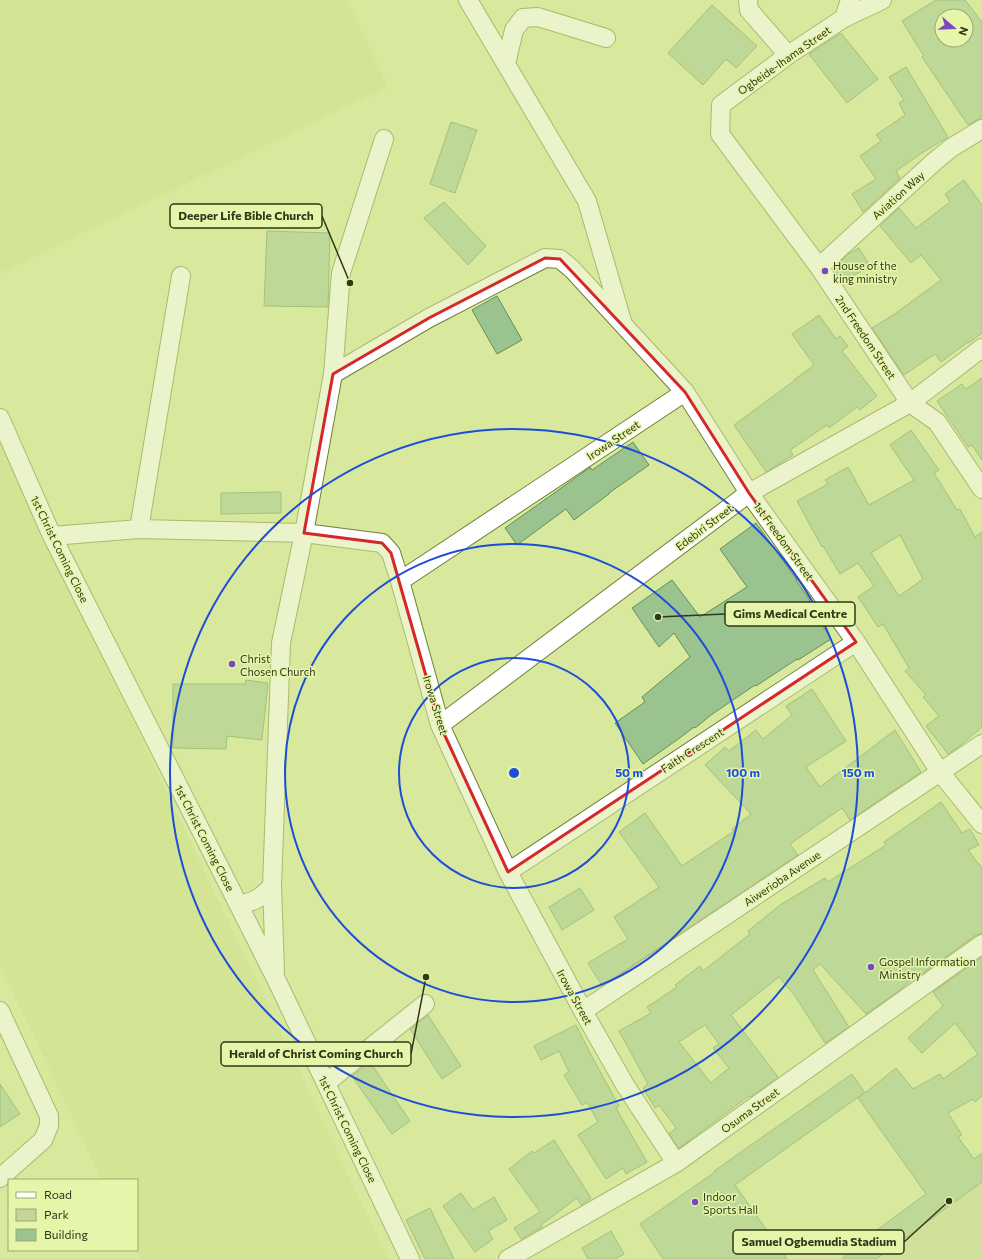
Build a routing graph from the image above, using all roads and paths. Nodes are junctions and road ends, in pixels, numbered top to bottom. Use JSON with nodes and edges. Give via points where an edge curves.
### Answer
{"nodes":[{"id":1,"x":468,"y":0,"type":"edge"},
{"id":2,"x":748,"y":0,"type":"edge"},
{"id":3,"x":850,"y":0,"type":"edge"},
{"id":4,"x":882,"y":0,"type":"edge"},
{"id":5,"x":844,"y":18,"type":"junction"},
{"id":6,"x":606,"y":38,"type":"dead end"},
{"id":7,"x":788,"y":55,"type":"junction"},
{"id":8,"x":506,"y":64,"type":"junction"},
{"id":9,"x":721,"y":120,"type":"joint"},
{"id":10,"x":982,"y":129,"type":"edge"},
{"id":11,"x":384,"y":139,"type":"dead end"},
{"id":12,"x":819,"y":267,"type":"junction"},
{"id":13,"x":180,"y":276,"type":"dead end"},
{"id":14,"x":624,"y":325,"type":"junction"},
{"id":15,"x":982,"y":348,"type":"edge"},
{"id":16,"x":333,"y":374,"type":"junction"},
{"id":17,"x":685,"y":392,"type":"junction"},
{"id":18,"x":910,"y":403,"type":"junction"},
{"id":19,"x":0,"y":418,"type":"edge"},
{"id":20,"x":982,"y":489,"type":"edge"},
{"id":21,"x":749,"y":493,"type":"junction"},
{"id":22,"x":139,"y":529,"type":"junction"},
{"id":23,"x":304,"y":533,"type":"junction"},
{"id":24,"x":52,"y":536,"type":"junction"},
{"id":25,"x":400,"y":581,"type":"junction"},
{"id":26,"x":856,"y":642,"type":"junction"},
{"id":27,"x":440,"y":725,"type":"junction"},
{"id":28,"x":982,"y":744,"type":"edge"},
{"id":29,"x":940,"y":772,"type":"junction"},
{"id":30,"x":982,"y":824,"type":"edge"},
{"id":31,"x":508,"y":872,"type":"junction"},
{"id":32,"x":272,"y":886,"type":"junction"},
{"id":33,"x":239,"y":905,"type":"junction"},
{"id":34,"x":982,"y":944,"type":"edge"},
{"id":35,"x":275,"y":977,"type":"junction"},
{"id":36,"x":425,"y":1004,"type":"dead end"},
{"id":37,"x":0,"y":1011,"type":"edge"},
{"id":38,"x":583,"y":1012,"type":"junction"},
{"id":39,"x":326,"y":1083,"type":"junction"},
{"id":40,"x":676,"y":1163,"type":"junction"},
{"id":41,"x":0,"y":1178,"type":"edge"},
{"id":42,"x":531,"y":1254,"type":"edge"},
{"id":43,"x":410,"y":1259,"type":"edge"},
{"id":44,"x":508,"y":1259,"type":"edge"}],
"edges":[{"from":1,"to":8,"type":"street"},
{"from":2,"to":7,"type":"street","via":[[749,10]]},
{"from":3,"to":5,"type":"street"},
{"from":4,"to":5,"type":"street","name":"Ogbeide-Ihama Street"},
{"from":5,"to":7,"type":"street","name":"Ogbeide-Ihama Street"},
{"from":6,"to":8,"type":"street","via":[[538,17],[523,18],[514,30]]},
{"from":7,"to":9,"type":"street","name":"Ogbeide-Ihama Street","via":[[721,105]]},
{"from":8,"to":14,"type":"street","via":[[587,201]]},
{"from":9,"to":12,"type":"street","name":"2nd Freedom Street","via":[[720,134]]},
{"from":10,"to":12,"type":"street","name":"Aviation Way","via":[[935,161]]},
{"from":11,"to":16,"type":"street","via":[[340,273]]},
{"from":12,"to":18,"type":"street","name":"2nd Freedom Street"},
{"from":13,"to":22,"type":"street"},
{"from":14,"to":16,"type":"street","name":"1st Freedom Street","via":[[572,269],[560,259],[545,258],[429,318]]},
{"from":14,"to":17,"type":"street","name":"1st Freedom Street"},
{"from":15,"to":18,"type":"street","name":"Edebiri Street"},
{"from":16,"to":23,"type":"street"},
{"from":17,"to":21,"type":"street","name":"1st Freedom Street"},
{"from":17,"to":25,"type":"street","name":"Irowa Street"},
{"from":18,"to":20,"type":"street","name":"2nd Freedom Street","via":[[937,422]]},
{"from":18,"to":21,"type":"street","name":"Edebiri Street"},
{"from":19,"to":24,"type":"street","name":"1st Christ Coming Close"},
{"from":21,"to":26,"type":"street","name":"1st Freedom Street"},
{"from":21,"to":27,"type":"street","name":"Edebiri Street"},
{"from":22,"to":23,"type":"street"},
{"from":22,"to":24,"type":"street"},
{"from":23,"to":25,"type":"street","via":[[382,543],[391,553]]},
{"from":23,"to":32,"type":"street","via":[[281,643]]},
{"from":24,"to":33,"type":"street","name":"1st Christ Coming Close"},
{"from":25,"to":27,"type":"street","name":"Irowa Street"},
{"from":26,"to":29,"type":"street","name":"1st Freedom Street"},
{"from":26,"to":31,"type":"street","name":"Faith Crescent"},
{"from":27,"to":31,"type":"street","name":"Irowa Street"},
{"from":28,"to":29,"type":"street","name":"Aiwerioba Avenue"},
{"from":29,"to":30,"type":"street","name":"1st Freedom Street"},
{"from":29,"to":38,"type":"street","name":"Aiwerioba Avenue"},
{"from":31,"to":38,"type":"street","name":"Irowa Street"},
{"from":32,"to":33,"type":"street","via":[[260,898]]},
{"from":32,"to":35,"type":"street"},
{"from":33,"to":35,"type":"street","name":"1st Christ Coming Close"},
{"from":34,"to":40,"type":"street","name":"Osuma Street"},
{"from":35,"to":39,"type":"street","name":"1st Christ Coming Close"},
{"from":36,"to":39,"type":"street"},
{"from":37,"to":41,"type":"street","via":[[49,1116],[49,1126],[43,1140]]},
{"from":38,"to":40,"type":"street","name":"Irowa Street","via":[[625,1085]]},
{"from":39,"to":43,"type":"street","name":"1st Christ Coming Close"},
{"from":40,"to":42,"type":"street","name":"Osuma Street"},
{"from":42,"to":44,"type":"street","name":"Osuma Street"}]}
